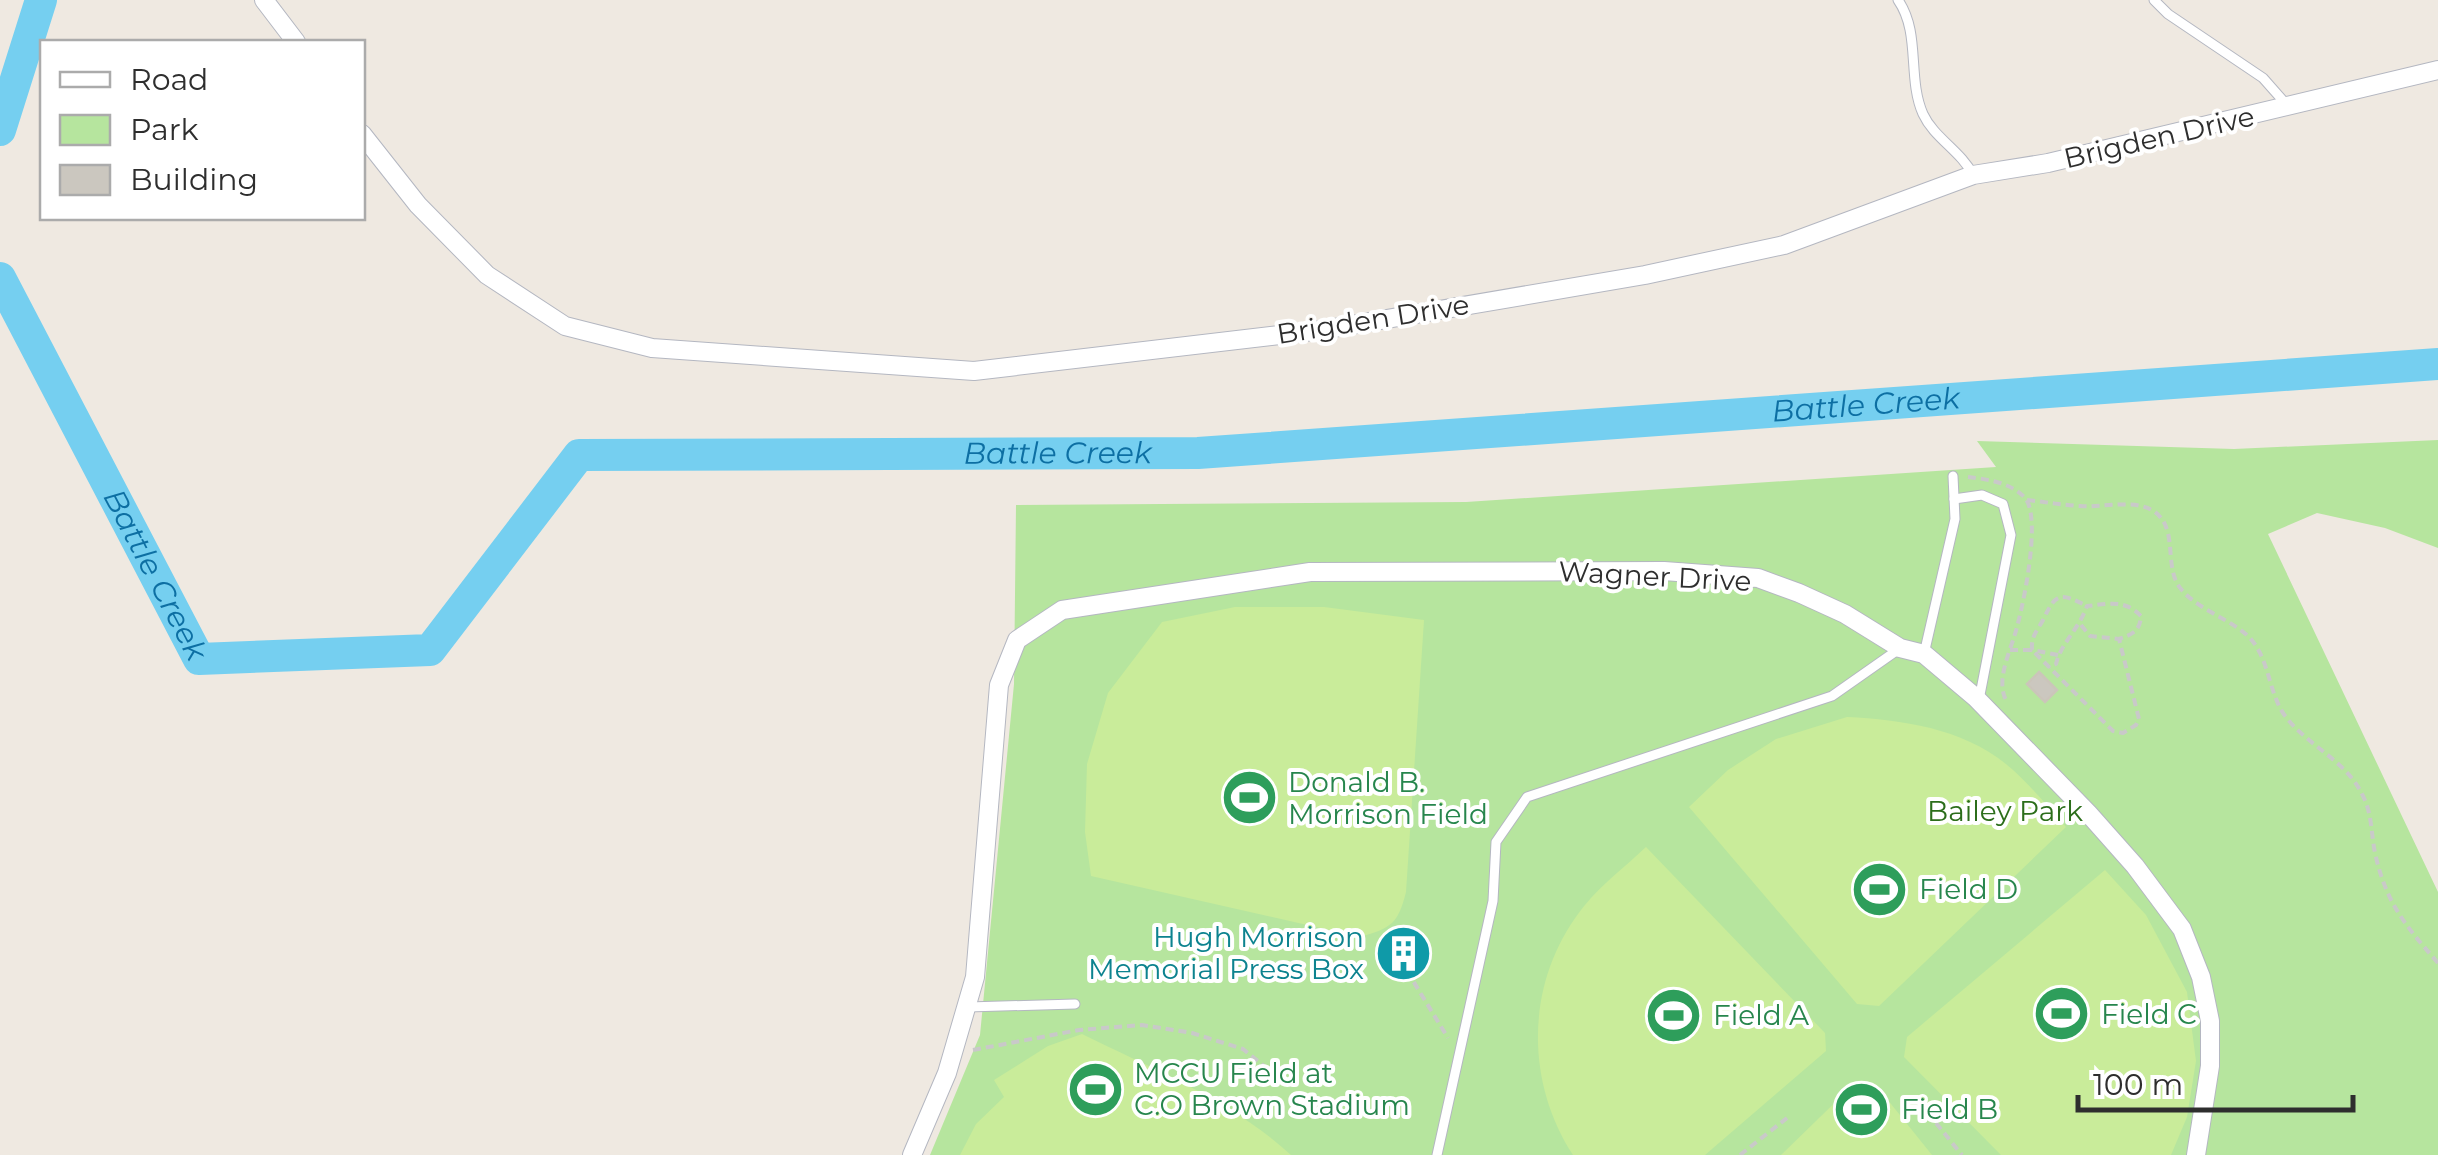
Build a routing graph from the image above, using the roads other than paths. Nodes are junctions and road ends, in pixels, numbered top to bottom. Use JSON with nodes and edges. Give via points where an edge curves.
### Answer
{"nodes":[{"id":1,"x":264,"y":0,"type":"edge"},
{"id":2,"x":1898,"y":0,"type":"edge"},
{"id":3,"x":2154,"y":0,"type":"edge"},
{"id":4,"x":294,"y":40,"type":"edge"},
{"id":5,"x":2438,"y":70,"type":"edge"},
{"id":6,"x":2288,"y":106,"type":"junction"},
{"id":7,"x":365,"y":138,"type":"edge"},
{"id":8,"x":1973,"y":175,"type":"junction"},
{"id":9,"x":1953,"y":476,"type":"dead end"},
{"id":10,"x":1954,"y":498,"type":"junction"},
{"id":11,"x":1900,"y":648,"type":"junction"},
{"id":12,"x":1924,"y":654,"type":"junction"},
{"id":13,"x":1979,"y":700,"type":"junction"},
{"id":14,"x":1075,"y":1004,"type":"dead end"},
{"id":15,"x":965,"y":1006,"type":"junction"},
{"id":16,"x":912,"y":1155,"type":"edge"},
{"id":17,"x":1437,"y":1155,"type":"edge"},
{"id":18,"x":2196,"y":1155,"type":"edge"}],
"edges":[{"from":1,"to":4,"type":"street"},
{"from":2,"to":8,"type":"lane","via":[[1909,24],[1923,114]]},
{"from":3,"to":6,"type":"lane","via":[[2263,78]]},
{"from":5,"to":6,"type":"street","name":"Brigden Drive"},
{"from":6,"to":8,"type":"street","name":"Brigden Drive"},
{"from":7,"to":8,"type":"street","name":"Brigden Drive","via":[[486,275],[565,326],[652,348],[974,371],[1322,330],[1646,275],[1784,245]]},
{"from":9,"to":10,"type":"lane"},
{"from":10,"to":12,"type":"lane","via":[[1955,520]]},
{"from":10,"to":13,"type":"lane","via":[[1982,495],[2002,504],[2011,535]]},
{"from":11,"to":12,"type":"street","name":"Wagner Drive"},
{"from":11,"to":15,"type":"street","name":"Wagner Drive","via":[[1845,614],[1758,578],[1664,571],[1310,572],[1062,610],[1016,640],[999,684],[975,977]]},
{"from":11,"to":17,"type":"lane","via":[[1832,696],[1527,797],[1496,842],[1493,901]]},
{"from":12,"to":13,"type":"street","name":"Wagner Drive"},
{"from":13,"to":18,"type":"street","name":"Wagner Drive","via":[[2111,839],[2182,929],[2210,1022]]},
{"from":14,"to":15,"type":"lane"},
{"from":15,"to":16,"type":"street","name":"Wagner Drive"}]}
